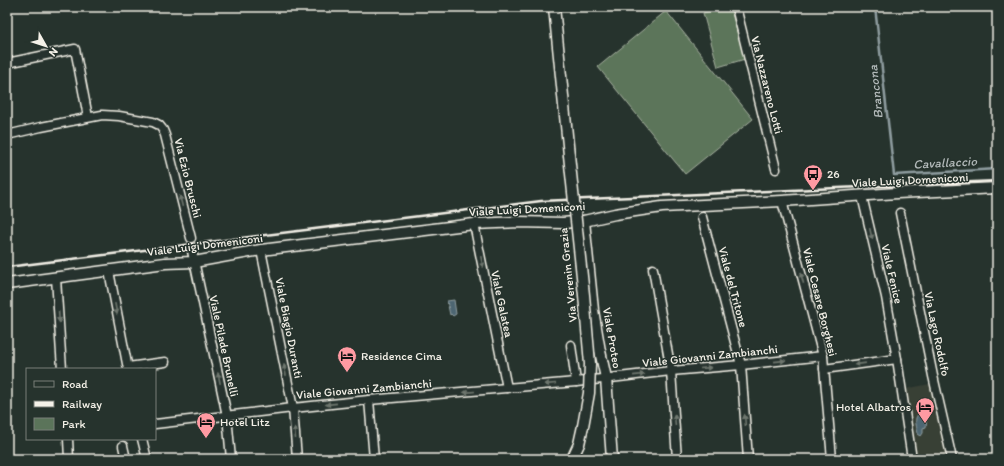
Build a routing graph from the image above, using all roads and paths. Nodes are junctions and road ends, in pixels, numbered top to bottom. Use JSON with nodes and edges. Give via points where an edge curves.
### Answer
{"nodes":[{"id":1,"x":554,"y":7,"type":"edge"},
{"id":2,"x":736,"y":7,"type":"edge"},
{"id":3,"x":7,"y":64,"type":"edge"},
{"id":4,"x":88,"y":117,"type":"junction"},
{"id":5,"x":7,"y":135,"type":"edge"},
{"id":6,"x":776,"y":169,"type":"dead end"},
{"id":7,"x":997,"y":188,"type":"edge"},
{"id":8,"x":862,"y":196,"type":"junction"},
{"id":9,"x":782,"y":201,"type":"junction"},
{"id":10,"x":900,"y":214,"type":"dead end"},
{"id":11,"x":702,"y":217,"type":"dead end"},
{"id":12,"x":584,"y":221,"type":"junction"},
{"id":13,"x":474,"y":224,"type":"junction"},
{"id":14,"x":191,"y":238,"type":"tunnel mouth"},
{"id":15,"x":261,"y":250,"type":"junction"},
{"id":16,"x":192,"y":251,"type":"tunnel mouth"},
{"id":17,"x":194,"y":262,"type":"junction"},
{"id":18,"x":653,"y":269,"type":"dead end"},
{"id":19,"x":109,"y":271,"type":"junction"},
{"id":20,"x":56,"y":278,"type":"junction"},
{"id":21,"x":7,"y":284,"type":"edge"},
{"id":22,"x":571,"y":345,"type":"dead end"},
{"id":23,"x":823,"y":356,"type":"junction"},
{"id":24,"x":897,"y":359,"type":"junction"},
{"id":25,"x":164,"y":362,"type":"dead end"},
{"id":26,"x":741,"y":365,"type":"junction"},
{"id":27,"x":62,"y":368,"type":"edge"},
{"id":28,"x":128,"y":368,"type":"edge"},
{"id":29,"x":824,"y":369,"type":"junction"},
{"id":30,"x":671,"y":371,"type":"junction"},
{"id":31,"x":606,"y":378,"type":"junction"},
{"id":32,"x":576,"y":382,"type":"junction"},
{"id":33,"x":507,"y":388,"type":"junction"},
{"id":34,"x":369,"y":400,"type":"junction"},
{"id":35,"x":293,"y":408,"type":"junction"},
{"id":36,"x":227,"y":416,"type":"junction"},
{"id":37,"x":156,"y":424,"type":"edge"},
{"id":38,"x":68,"y":440,"type":"edge"},
{"id":39,"x":142,"y":440,"type":"edge"},
{"id":40,"x":579,"y":444,"type":"junction"},
{"id":41,"x":123,"y":446,"type":"dead end"},
{"id":42,"x":69,"y":459,"type":"edge"},
{"id":43,"x":126,"y":459,"type":"edge"},
{"id":44,"x":147,"y":459,"type":"edge"},
{"id":45,"x":231,"y":459,"type":"edge"},
{"id":46,"x":297,"y":459,"type":"edge"},
{"id":47,"x":374,"y":459,"type":"edge"},
{"id":48,"x":572,"y":459,"type":"edge"},
{"id":49,"x":578,"y":459,"type":"edge"},
{"id":50,"x":612,"y":459,"type":"edge"},
{"id":51,"x":677,"y":459,"type":"edge"},
{"id":52,"x":748,"y":459,"type":"edge"},
{"id":53,"x":832,"y":459,"type":"edge"},
{"id":54,"x":912,"y":459,"type":"edge"},
{"id":55,"x":952,"y":459,"type":"edge"}],
"edges":[{"from":1,"to":40,"type":"street","name":"Via Verenin Grazia","bridge":true,"via":[[590,364],[589,393]]},
{"from":2,"to":6,"type":"street","name":"Via Nazzareno Lotti"},
{"from":3,"to":4,"type":"street","via":[[75,49]]},
{"from":4,"to":5,"type":"street","name":"Via Ezio Bruschi"},
{"from":14,"to":4,"type":"street","name":"Via Ezio Bruschi","one_way":true,"via":[[165,135],[159,125],[120,116]]},
{"from":7,"to":8,"type":"street","name":"Viale Luigi Domeniconi"},
{"from":8,"to":9,"type":"street","name":"Viale Luigi Domeniconi"},
{"from":8,"to":24,"type":"street","name":"Viale Fenice","one_way":true,"via":[[886,297]]},
{"from":9,"to":12,"type":"street","name":"Viale Luigi Domeniconi","via":[[662,207]]},
{"from":23,"to":9,"type":"street","name":"Viale Cesare Borghesi","one_way":true},
{"from":10,"to":55,"type":"street","name":"Via Lago Rodolfo"},
{"from":11,"to":26,"type":"street","name":"Viale del Tritone"},
{"from":12,"to":13,"type":"street","name":"Viale Luigi Domeniconi"},
{"from":12,"to":31,"type":"street","name":"Viale Proteo","via":[[593,310]]},
{"from":13,"to":15,"type":"street","name":"Viale Luigi Domeniconi"},
{"from":13,"to":33,"type":"street","name":"Viale Galatea","one_way":true},
{"from":15,"to":17,"type":"street","name":"Viale Luigi Domeniconi"},
{"from":35,"to":15,"type":"street","name":"Viale Biagio Duranti","one_way":true},
{"from":16,"to":17,"type":"street"},
{"from":17,"to":19,"type":"street","name":"Viale Luigi Domeniconi","via":[[165,263]]},
{"from":36,"to":17,"type":"street","name":"Viale Pilade Brunelli","one_way":true},
{"from":18,"to":30,"type":"street"},
{"from":19,"to":20,"type":"street","name":"Viale Luigi Domeniconi"},
{"from":19,"to":28,"type":"street","one_way":true},
{"from":20,"to":21,"type":"street","name":"Viale Luigi Domeniconi"},
{"from":20,"to":27,"type":"street","one_way":true},
{"from":22,"to":32,"type":"street"},
{"from":26,"to":23,"type":"street","name":"Viale Giovanni Zambianchi","one_way":true},
{"from":23,"to":29,"type":"street","name":"Viale Cesare Borghesi"},
{"from":24,"to":29,"type":"street","one_way":true},
{"from":24,"to":54,"type":"street","name":"Viale Fenice"},
{"from":25,"to":28,"type":"street"},
{"from":30,"to":26,"type":"street","name":"Viale Giovanni Zambianchi","one_way":true},
{"from":52,"to":26,"type":"street","name":"Viale del Tritone","one_way":true},
{"from":29,"to":53,"type":"street","name":"Viale Cesare Borghesi"},
{"from":31,"to":30,"type":"street","name":"Viale Giovanni Zambianchi","one_way":true},
{"from":51,"to":30,"type":"street","one_way":true},
{"from":31,"to":32,"type":"street","name":"Viale Giovanni Zambianchi"},
{"from":31,"to":50,"type":"street","name":"Viale Proteo"},
{"from":32,"to":33,"type":"street","name":"Viale Giovanni Zambianchi","one_way":true},
{"from":33,"to":34,"type":"street","name":"Viale Giovanni Zambianchi","one_way":true},
{"from":34,"to":35,"type":"street","name":"Viale Giovanni Zambianchi","one_way":true},
{"from":34,"to":47,"type":"street"},
{"from":35,"to":36,"type":"street","name":"Viale Giovanni Zambianchi"},
{"from":46,"to":35,"type":"street","name":"Viale Biagio Duranti","one_way":true},
{"from":36,"to":37,"type":"street","name":"Viale Giovanni Zambianchi"},
{"from":36,"to":45,"type":"street","name":"Viale Pilade Brunelli"},
{"from":38,"to":42,"type":"street"},
{"from":39,"to":44,"type":"street"},
{"from":40,"to":48,"type":"street","name":"Via Verenin Grazia"},
{"from":40,"to":49,"type":"street","name":"Via Verenin Grazia"},
{"from":41,"to":43,"type":"street"}]}
